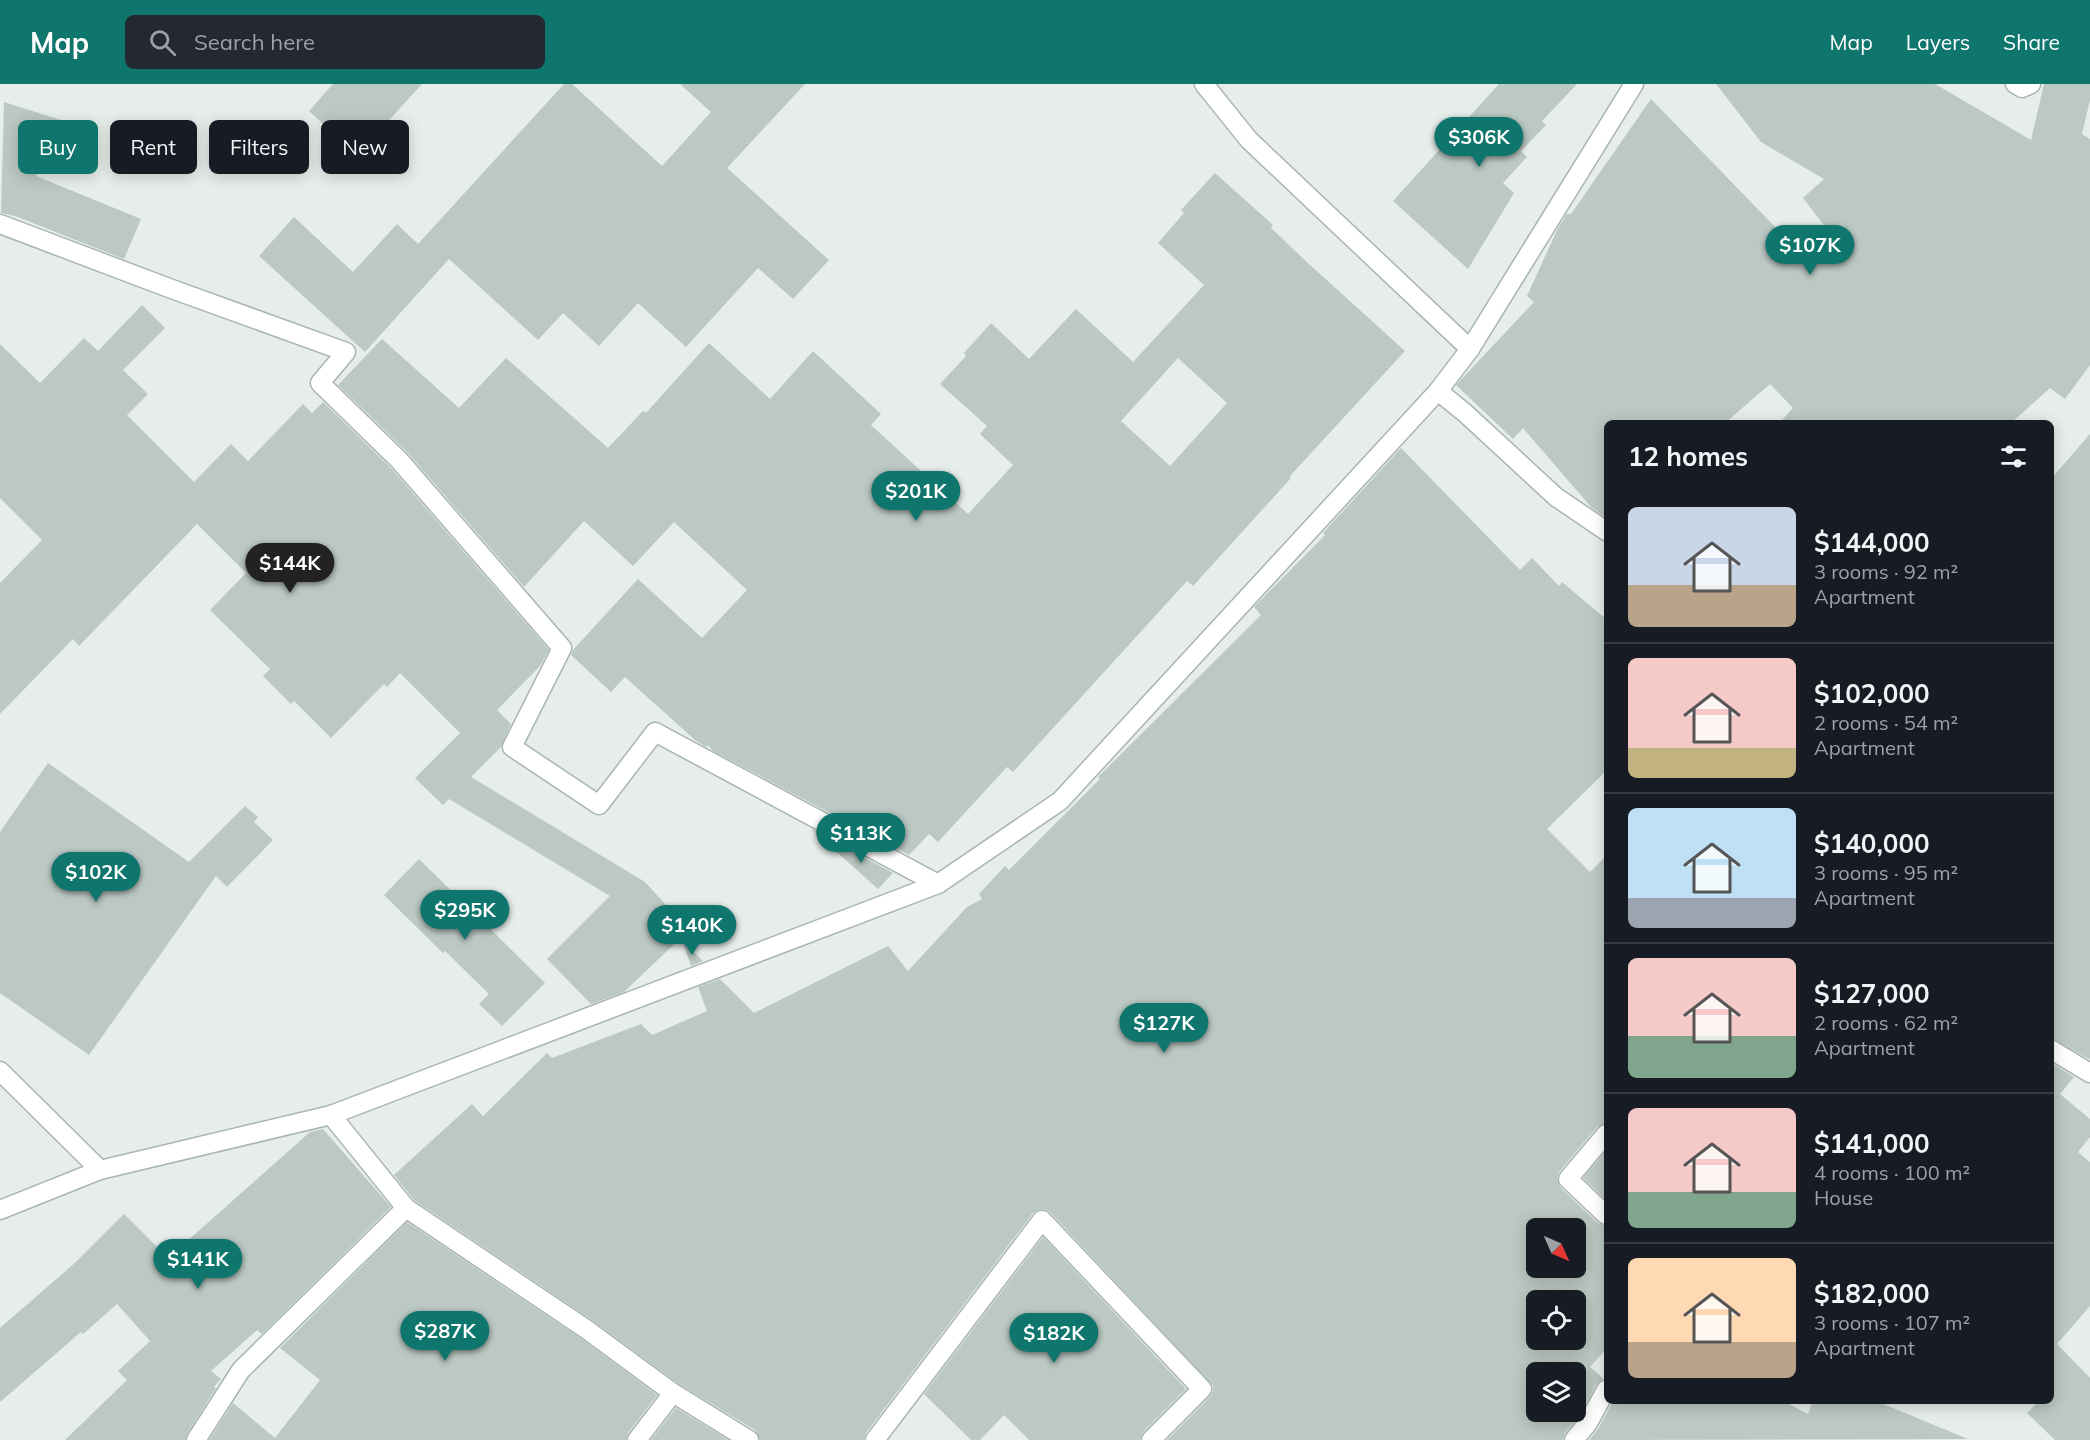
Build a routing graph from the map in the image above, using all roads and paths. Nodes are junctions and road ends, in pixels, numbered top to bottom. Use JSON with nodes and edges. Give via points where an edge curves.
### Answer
{"nodes":[{"id":1,"x":1204,"y":84,"type":"edge"},
{"id":2,"x":1634,"y":84,"type":"edge"},
{"id":3,"x":2015,"y":84,"type":"edge"},
{"id":4,"x":2031,"y":84,"type":"edge"},
{"id":5,"x":0,"y":224,"type":"edge"},
{"id":6,"x":1470,"y":349,"type":"junction"},
{"id":7,"x":1438,"y":391,"type":"junction"},
{"id":8,"x":1604,"y":530,"type":"edge"},
{"id":9,"x":938,"y":884,"type":"junction"},
{"id":10,"x":2054,"y":1051,"type":"edge"},
{"id":11,"x":0,"y":1071,"type":"edge"},
{"id":12,"x":2090,"y":1073,"type":"edge"},
{"id":13,"x":331,"y":1115,"type":"junction"},
{"id":14,"x":1604,"y":1136,"type":"edge"},
{"id":15,"x":100,"y":1170,"type":"junction"},
{"id":16,"x":406,"y":1208,"type":"junction"},
{"id":17,"x":0,"y":1210,"type":"edge"},
{"id":18,"x":1604,"y":1213,"type":"edge"},
{"id":19,"x":673,"y":1393,"type":"junction"},
{"id":20,"x":1604,"y":1394,"type":"edge"},
{"id":21,"x":196,"y":1440,"type":"edge"},
{"id":22,"x":637,"y":1440,"type":"edge"},
{"id":23,"x":749,"y":1440,"type":"edge"},
{"id":24,"x":875,"y":1440,"type":"edge"},
{"id":25,"x":1151,"y":1440,"type":"edge"},
{"id":26,"x":1574,"y":1440,"type":"edge"}],
"edges":[{"from":1,"to":6,"type":"street","via":[[1249,140]]},
{"from":2,"to":6,"type":"street"},
{"from":3,"to":4,"type":"street","via":[[2022,88]]},
{"from":5,"to":9,"type":"street","via":[[346,352],[320,383],[399,460],[562,648],[513,747],[599,805],[655,732]]},
{"from":6,"to":7,"type":"street"},
{"from":7,"to":8,"type":"street","via":[[1556,497]]},
{"from":7,"to":9,"type":"street","via":[[1060,801]]},
{"from":9,"to":13,"type":"street"},
{"from":10,"to":12,"type":"street"},
{"from":11,"to":15,"type":"street"},
{"from":13,"to":15,"type":"street"},
{"from":13,"to":16,"type":"street"},
{"from":14,"to":18,"type":"street","via":[[1568,1179]]},
{"from":15,"to":17,"type":"street"},
{"from":16,"to":19,"type":"street","via":[[586,1329]]},
{"from":16,"to":21,"type":"street","via":[[241,1370]]},
{"from":19,"to":22,"type":"street"},
{"from":19,"to":23,"type":"street"},
{"from":20,"to":26,"type":"street"},
{"from":24,"to":25,"type":"street","via":[[1042,1220],[1202,1389]]}]}
